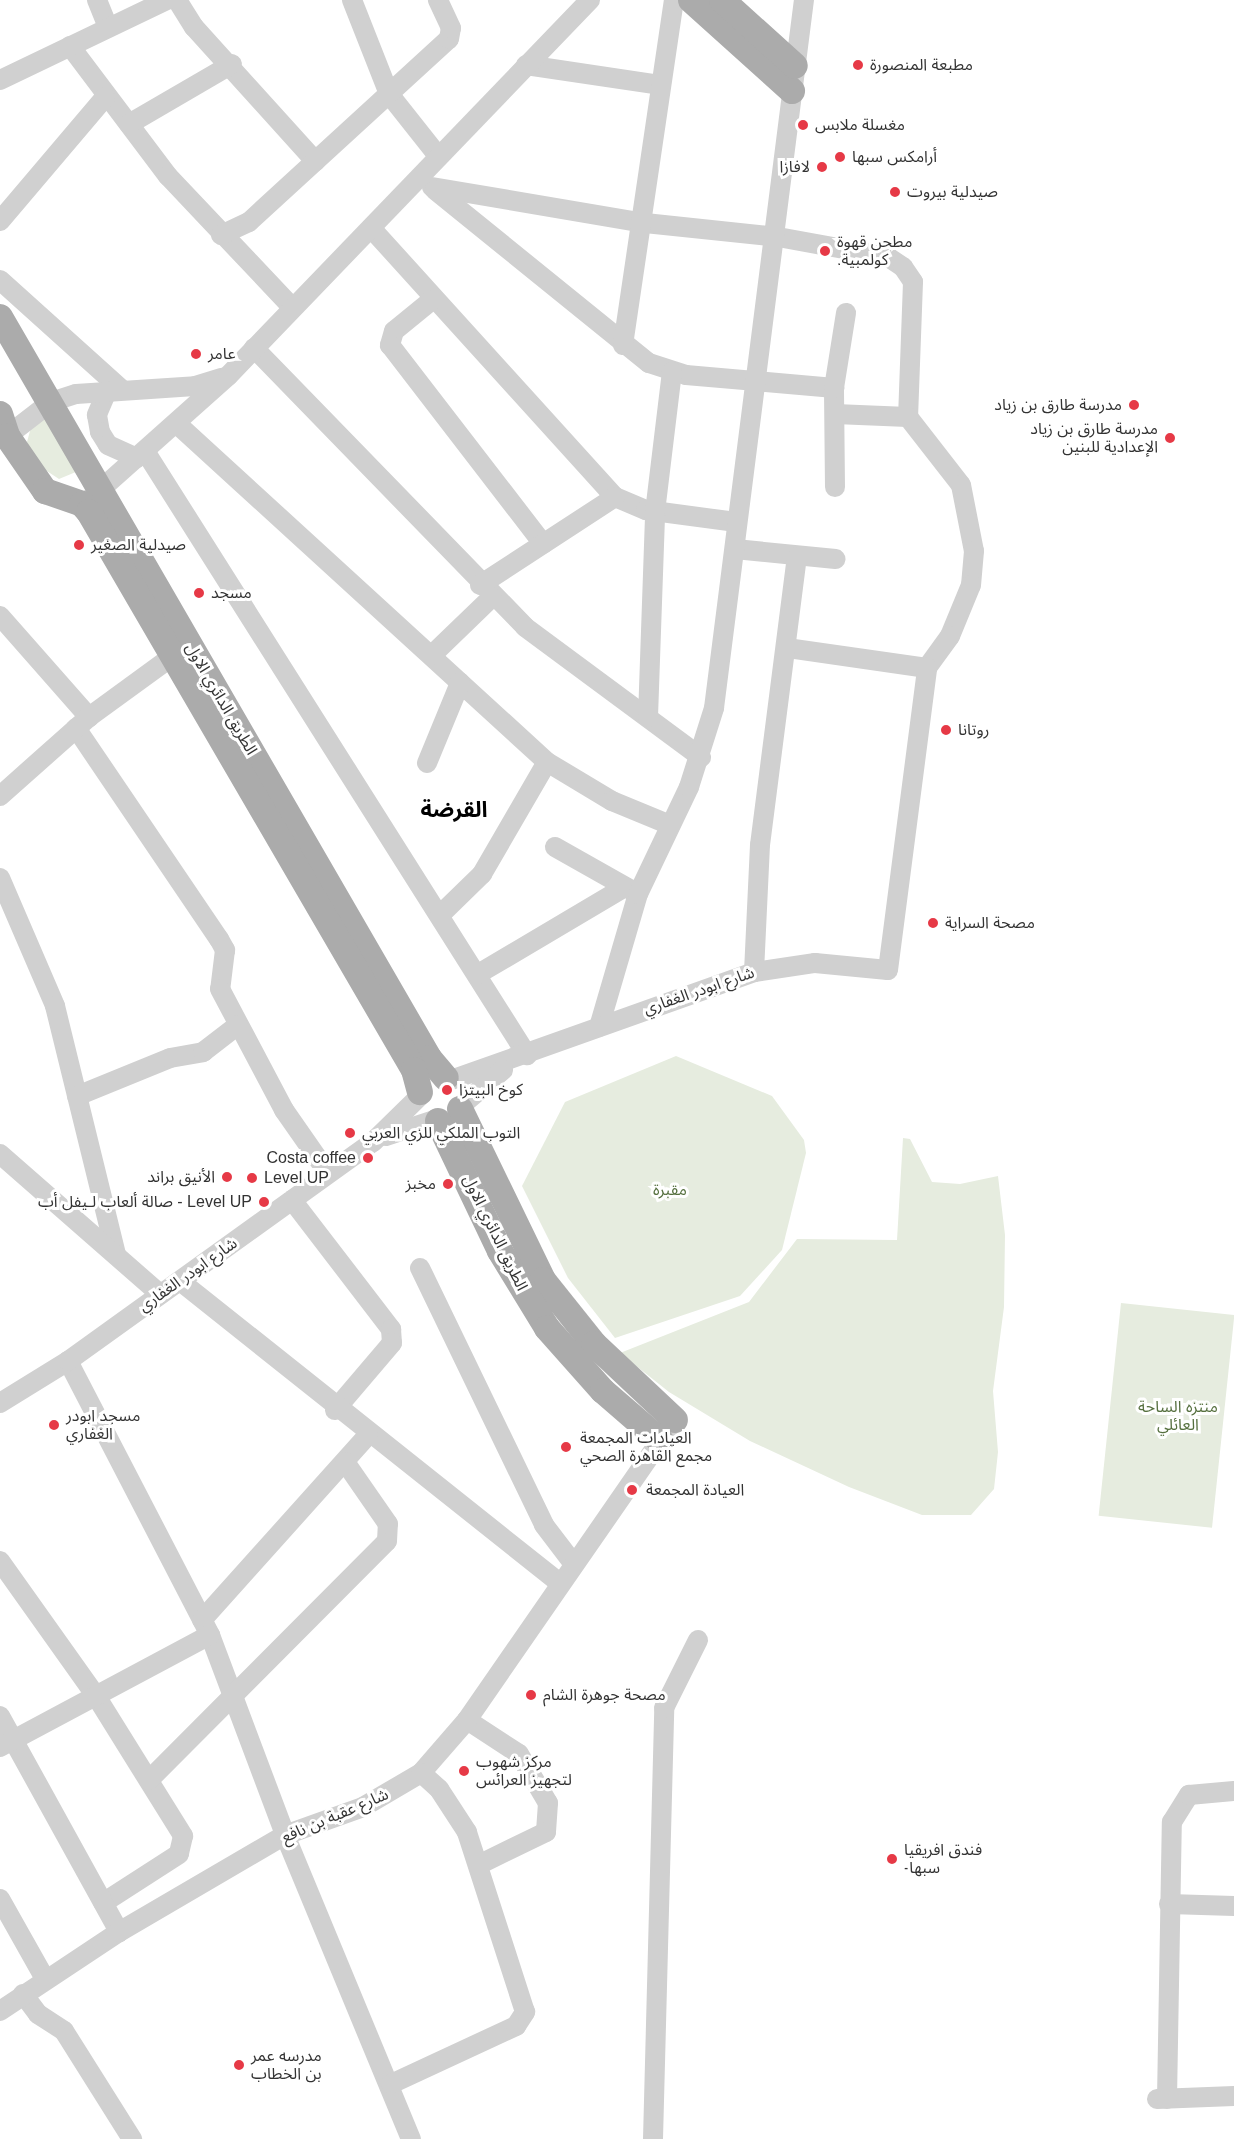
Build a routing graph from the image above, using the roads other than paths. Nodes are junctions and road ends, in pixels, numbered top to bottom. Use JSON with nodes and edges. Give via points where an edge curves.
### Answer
{"nodes":[{"id":1,"x":97,"y":0,"type":"edge"},
{"id":2,"x":167,"y":0,"type":"edge"},
{"id":3,"x":177,"y":0,"type":"edge"},
{"id":4,"x":352,"y":0,"type":"edge"},
{"id":5,"x":438,"y":0,"type":"edge"},
{"id":6,"x":590,"y":0,"type":"edge"},
{"id":7,"x":674,"y":0,"type":"edge"},
{"id":8,"x":691,"y":0,"type":"edge"},
{"id":9,"x":722,"y":0,"type":"edge"},
{"id":10,"x":804,"y":0,"type":"edge"},
{"id":11,"x":107,"y":26,"type":"junction"},
{"id":12,"x":70,"y":46,"type":"junction"},
{"id":13,"x":232,"y":64,"type":"junction"},
{"id":14,"x":526,"y":65,"type":"junction"},
{"id":15,"x":794,"y":78,"type":"junction"},
{"id":16,"x":0,"y":80,"type":"edge"},
{"id":17,"x":660,"y":85,"type":"junction"},
{"id":18,"x":389,"y":94,"type":"junction"},
{"id":19,"x":105,"y":97,"type":"junction"},
{"id":20,"x":129,"y":124,"type":"junction"},
{"id":21,"x":439,"y":157,"type":"junction"},
{"id":22,"x":315,"y":161,"type":"junction"},
{"id":23,"x":425,"y":183,"type":"junction"},
{"id":24,"x":0,"y":221,"type":"edge"},
{"id":25,"x":645,"y":223,"type":"junction"},
{"id":26,"x":371,"y":228,"type":"junction"},
{"id":27,"x":221,"y":235,"type":"junction"},
{"id":28,"x":778,"y":237,"type":"junction"},
{"id":29,"x":0,"y":280,"type":"edge"},
{"id":30,"x":432,"y":300,"type":"junction"},
{"id":31,"x":292,"y":307,"type":"junction"},
{"id":32,"x":846,"y":313,"type":"dead end"},
{"id":33,"x":0,"y":316,"type":"edge"},
{"id":34,"x":623,"y":345,"type":"junction"},
{"id":35,"x":254,"y":348,"type":"junction"},
{"id":36,"x":672,"y":372,"type":"junction"},
{"id":37,"x":228,"y":376,"type":"junction"},
{"id":38,"x":754,"y":382,"type":"junction"},
{"id":39,"x":834,"y":388,"type":"junction"},
{"id":40,"x":114,"y":390,"type":"junction"},
{"id":41,"x":51,"y":402,"type":"junction"},
{"id":42,"x":835,"y":414,"type":"junction"},
{"id":43,"x":908,"y":417,"type":"junction"},
{"id":44,"x":176,"y":423,"type":"junction"},
{"id":45,"x":3,"y":425,"type":"edge"},
{"id":46,"x":141,"y":455,"type":"junction"},
{"id":47,"x":835,"y":487,"type":"dead end"},
{"id":48,"x":615,"y":497,"type":"junction"},
{"id":49,"x":91,"y":498,"type":"junction"},
{"id":50,"x":655,"y":512,"type":"junction"},
{"id":51,"x":736,"y":522,"type":"junction"},
{"id":52,"x":543,"y":544,"type":"junction"},
{"id":53,"x":735,"y":549,"type":"junction"},
{"id":54,"x":797,"y":557,"type":"junction"},
{"id":55,"x":836,"y":559,"type":"dead end"},
{"id":56,"x":486,"y":591,"type":"junction"},
{"id":57,"x":0,"y":616,"type":"edge"},
{"id":58,"x":788,"y":648,"type":"junction"},
{"id":59,"x":432,"y":655,"type":"junction"},
{"id":60,"x":170,"y":658,"type":"junction"},
{"id":61,"x":927,"y":668,"type":"junction"},
{"id":62,"x":460,"y":683,"type":"junction"},
{"id":63,"x":648,"y":717,"type":"junction"},
{"id":64,"x":82,"y":722,"type":"junction"},
{"id":65,"x":701,"y":757,"type":"junction"},
{"id":66,"x":547,"y":762,"type":"junction"},
{"id":67,"x":427,"y":763,"type":"dead end"},
{"id":68,"x":0,"y":796,"type":"edge"},
{"id":69,"x":670,"y":825,"type":"junction"},
{"id":70,"x":555,"y":847,"type":"dead end"},
{"id":71,"x":0,"y":878,"type":"edge"},
{"id":72,"x":632,"y":890,"type":"junction"},
{"id":73,"x":440,"y":915,"type":"junction"},
{"id":74,"x":754,"y":972,"type":"junction"},
{"id":75,"x":478,"y":974,"type":"junction"},
{"id":76,"x":238,"y":1025,"type":"junction"},
{"id":77,"x":599,"y":1027,"type":"junction"},
{"id":78,"x":522,"y":1057,"type":"junction"},
{"id":79,"x":448,"y":1079,"type":"junction"},
{"id":80,"x":420,"y":1094,"type":"junction"},
{"id":81,"x":77,"y":1096,"type":"junction"},
{"id":82,"x":461,"y":1107,"type":"junction"},
{"id":83,"x":436,"y":1120,"type":"junction"},
{"id":84,"x":373,"y":1142,"type":"junction"},
{"id":85,"x":0,"y":1154,"type":"edge"},
{"id":86,"x":328,"y":1173,"type":"junction"},
{"id":87,"x":292,"y":1200,"type":"junction"},
{"id":88,"x":116,"y":1255,"type":"junction"},
{"id":89,"x":420,"y":1268,"type":"dead end"},
{"id":90,"x":180,"y":1281,"type":"junction"},
{"id":91,"x":160,"y":1294,"type":"junction"},
{"id":92,"x":68,"y":1361,"type":"junction"},
{"id":93,"x":0,"y":1403,"type":"edge"},
{"id":94,"x":335,"y":1410,"type":"junction"},
{"id":95,"x":668,"y":1431,"type":"junction"},
{"id":96,"x":368,"y":1435,"type":"junction"},
{"id":97,"x":345,"y":1462,"type":"junction"},
{"id":98,"x":0,"y":1561,"type":"edge"},
{"id":99,"x":573,"y":1563,"type":"junction"},
{"id":100,"x":558,"y":1583,"type":"junction"},
{"id":101,"x":206,"y":1628,"type":"junction"},
{"id":102,"x":698,"y":1640,"type":"dead end"},
{"id":103,"x":96,"y":1696,"type":"junction"},
{"id":104,"x":232,"y":1698,"type":"junction"},
{"id":105,"x":0,"y":1716,"type":"edge"},
{"id":106,"x":467,"y":1720,"type":"junction"},
{"id":107,"x":8,"y":1743,"type":"edge"},
{"id":108,"x":421,"y":1773,"type":"junction"},
{"id":109,"x":150,"y":1780,"type":"junction"},
{"id":110,"x":1234,"y":1791,"type":"edge"},
{"id":111,"x":285,"y":1835,"type":"junction"},
{"id":112,"x":480,"y":1864,"type":"junction"},
{"id":113,"x":0,"y":1899,"type":"edge"},
{"id":114,"x":103,"y":1903,"type":"junction"},
{"id":115,"x":1168,"y":1904,"type":"junction"},
{"id":116,"x":1234,"y":1906,"type":"edge"},
{"id":117,"x":119,"y":1932,"type":"junction"},
{"id":118,"x":45,"y":1979,"type":"junction"},
{"id":119,"x":23,"y":1994,"type":"junction"},
{"id":120,"x":0,"y":2011,"type":"edge"},
{"id":121,"x":391,"y":2084,"type":"junction"},
{"id":122,"x":1234,"y":2096,"type":"edge"},
{"id":123,"x":132,"y":2139,"type":"edge"},
{"id":124,"x":411,"y":2139,"type":"edge"},
{"id":125,"x":653,"y":2139,"type":"edge"}],
"edges":[{"from":1,"to":11,"type":"street"},
{"from":2,"to":11,"type":"street"},
{"from":3,"to":13,"type":"street"},
{"from":4,"to":18,"type":"street"},
{"from":5,"to":18,"type":"street","via":[[452,34]]},
{"from":6,"to":14,"type":"street"},
{"from":7,"to":17,"type":"street"},
{"from":8,"to":15,"type":"main road"},
{"from":9,"to":15,"type":"main road"},
{"from":10,"to":15,"type":"street"},
{"from":11,"to":12,"type":"street"},
{"from":12,"to":16,"type":"street"},
{"from":12,"to":19,"type":"street"},
{"from":13,"to":20,"type":"street"},
{"from":13,"to":22,"type":"street"},
{"from":14,"to":17,"type":"street"},
{"from":14,"to":21,"type":"street"},
{"from":15,"to":28,"type":"street"},
{"from":17,"to":25,"type":"street"},
{"from":18,"to":21,"type":"street"},
{"from":18,"to":22,"type":"street"},
{"from":19,"to":20,"type":"street"},
{"from":19,"to":24,"type":"street"},
{"from":20,"to":27,"type":"street"},
{"from":21,"to":23,"type":"street"},
{"from":22,"to":27,"type":"street","via":[[249,222]]},
{"from":23,"to":25,"type":"street"},
{"from":23,"to":26,"type":"street"},
{"from":23,"to":34,"type":"street"},
{"from":25,"to":28,"type":"street"},
{"from":25,"to":34,"type":"street"},
{"from":26,"to":30,"type":"street"},
{"from":26,"to":31,"type":"street"},
{"from":27,"to":31,"type":"street"},
{"from":28,"to":38,"type":"street"},
{"from":28,"to":43,"type":"street","via":[[888,257],[903,267],[913,282]]},
{"from":29,"to":40,"type":"street"},
{"from":30,"to":48,"type":"street"},
{"from":30,"to":52,"type":"street","via":[[394,331],[390,345]]},
{"from":31,"to":35,"type":"street"},
{"from":32,"to":39,"type":"street"},
{"from":33,"to":41,"type":"main road","name":"الطريق الدائري الاول"},
{"from":34,"to":36,"type":"street"},
{"from":35,"to":37,"type":"street"},
{"from":35,"to":56,"type":"street"},
{"from":36,"to":38,"type":"street"},
{"from":36,"to":50,"type":"street"},
{"from":37,"to":40,"type":"street","via":[[195,386]]},
{"from":37,"to":44,"type":"street"},
{"from":38,"to":39,"type":"street"},
{"from":38,"to":51,"type":"street"},
{"from":39,"to":42,"type":"street"},
{"from":40,"to":41,"type":"street"},
{"from":40,"to":46,"type":"street","via":[[97,416],[100,432],[108,445]]},
{"from":41,"to":45,"type":"street"},
{"from":41,"to":49,"type":"main road","name":"الطريق الدائري الاول"},
{"from":42,"to":43,"type":"street"},
{"from":42,"to":47,"type":"street"},
{"from":43,"to":61,"type":"street","via":[[961,485],[974,551],[962,612]]},
{"from":44,"to":46,"type":"street"},
{"from":44,"to":59,"type":"street"},
{"from":45,"to":49,"type":"main road","via":[[45,490]]},
{"from":46,"to":49,"type":"street"},
{"from":46,"to":73,"type":"street"},
{"from":48,"to":50,"type":"street"},
{"from":48,"to":52,"type":"street"},
{"from":49,"to":60,"type":"main road","name":"الطريق الدائري الاول"},
{"from":49,"to":79,"type":"main road","name":"الطريق الدائري الاول","via":[[429,1058]]},
{"from":50,"to":51,"type":"street"},
{"from":50,"to":63,"type":"street"},
{"from":51,"to":53,"type":"street"},
{"from":52,"to":56,"type":"street"},
{"from":53,"to":54,"type":"street"},
{"from":53,"to":65,"type":"street","via":[[724,654]]},
{"from":54,"to":55,"type":"street"},
{"from":54,"to":58,"type":"street"},
{"from":56,"to":59,"type":"street"},
{"from":56,"to":63,"type":"street"},
{"from":57,"to":64,"type":"street"},
{"from":58,"to":61,"type":"street"},
{"from":58,"to":74,"type":"street","via":[[760,845]]},
{"from":59,"to":62,"type":"street"},
{"from":60,"to":64,"type":"street"},
{"from":60,"to":80,"type":"main road","name":"الطريق الدائري الاول","via":[[414,1070]]},
{"from":61,"to":74,"type":"street","name":"شارع ابودر الغفاري","via":[[888,970],[815,963]]},
{"from":62,"to":66,"type":"street"},
{"from":62,"to":67,"type":"street"},
{"from":63,"to":65,"type":"street"},
{"from":64,"to":68,"type":"street"},
{"from":64,"to":76,"type":"street","via":[[225,950],[220,989]]},
{"from":65,"to":69,"type":"street"},
{"from":66,"to":69,"type":"street","via":[[612,801]]},
{"from":66,"to":73,"type":"street","via":[[482,874]]},
{"from":69,"to":72,"type":"street"},
{"from":70,"to":72,"type":"street"},
{"from":71,"to":81,"type":"street","via":[[55,1006]]},
{"from":72,"to":75,"type":"street"},
{"from":72,"to":77,"type":"street"},
{"from":73,"to":75,"type":"street"},
{"from":74,"to":77,"type":"street","name":"شارع ابودر الغفاري"},
{"from":75,"to":78,"type":"street"},
{"from":76,"to":81,"type":"street","via":[[203,1052],[170,1058]]},
{"from":76,"to":86,"type":"street","via":[[284,1110]]},
{"from":77,"to":78,"type":"street","name":"شارع ابودر الغفاري"},
{"from":78,"to":79,"type":"street","name":"شارع ابودر الغفاري"},
{"from":78,"to":82,"type":"street","name":"شارع ابودر الغفاري"},
{"from":79,"to":80,"type":"main road","via":[[433,1079]]},
{"from":79,"to":82,"type":"main road","via":[[461,1090]]},
{"from":80,"to":83,"type":"main road","via":[[424,1114]]},
{"from":80,"to":84,"type":"street","name":"شارع ابودر الغفاري"},
{"from":81,"to":88,"type":"street"},
{"from":82,"to":83,"type":"main road"},
{"from":82,"to":95,"type":"main road","name":"الطريق الدائري الاول","via":[[543,1280]]},
{"from":83,"to":84,"type":"street","name":"شارع ابودر الغفاري"},
{"from":83,"to":95,"type":"main road","name":"الطريق الدائري الاول","via":[[500,1251],[547,1328],[603,1391]]},
{"from":84,"to":86,"type":"street","name":"شارع ابودر الغفاري"},
{"from":85,"to":88,"type":"street"},
{"from":86,"to":87,"type":"street","name":"شارع ابودر الغفاري"},
{"from":87,"to":90,"type":"street","name":"شارع ابودر الغفاري"},
{"from":87,"to":94,"type":"street","via":[[392,1329],[392,1343]]},
{"from":88,"to":91,"type":"street"},
{"from":89,"to":99,"type":"street","via":[[544,1525]]},
{"from":90,"to":91,"type":"street","name":"شارع ابودر الغفاري"},
{"from":90,"to":94,"type":"street"},
{"from":91,"to":92,"type":"street","name":"شارع ابودر الغفاري"},
{"from":92,"to":93,"type":"street","name":"شارع ابودر الغفاري"},
{"from":92,"to":101,"type":"street"},
{"from":94,"to":96,"type":"street"},
{"from":95,"to":99,"type":"street","name":"شارع عقبة بن نافع"},
{"from":96,"to":97,"type":"street"},
{"from":96,"to":100,"type":"street"},
{"from":97,"to":101,"type":"street"},
{"from":97,"to":104,"type":"street","via":[[388,1524],[387,1541]]},
{"from":98,"to":103,"type":"street"},
{"from":99,"to":100,"type":"street","name":"شارع عقبة بن نافع"},
{"from":100,"to":106,"type":"street","name":"شارع عقبة بن نافع"},
{"from":101,"to":103,"type":"street"},
{"from":101,"to":104,"type":"street"},
{"from":102,"to":125,"type":"street","via":[[664,1708]]},
{"from":103,"to":107,"type":"street"},
{"from":103,"to":109,"type":"street"},
{"from":104,"to":109,"type":"street"},
{"from":104,"to":111,"type":"street"},
{"from":105,"to":107,"type":"street"},
{"from":106,"to":108,"type":"street","name":"شارع عقبة بن نافع"},
{"from":106,"to":112,"type":"street","via":[[519,1755],[548,1803],[546,1832]]},
{"from":107,"to":114,"type":"street"},
{"from":108,"to":111,"type":"street","name":"شارع عقبة بن نافع","via":[[363,1807]]},
{"from":108,"to":112,"type":"street","via":[[457,1812]]},
{"from":109,"to":114,"type":"street","via":[[183,1836],[183,1848]]},
{"from":110,"to":115,"type":"street","via":[[1190,1795],[1174,1811]]},
{"from":111,"to":117,"type":"street","name":"شارع عقبة بن نافع"},
{"from":111,"to":121,"type":"street"},
{"from":112,"to":121,"type":"street","via":[[524,2018]]},
{"from":113,"to":118,"type":"street"},
{"from":114,"to":117,"type":"street"},
{"from":115,"to":116,"type":"street"},
{"from":115,"to":122,"type":"street","via":[[1162,2099]]},
{"from":117,"to":118,"type":"street","name":"شارع عقبة بن نافع"},
{"from":118,"to":119,"type":"street","name":"شارع عقبة بن نافع"},
{"from":119,"to":120,"type":"street","name":"شارع عقبة بن نافع"},
{"from":119,"to":123,"type":"street","via":[[38,2014],[64,2031]]},
{"from":121,"to":124,"type":"street"}]}
